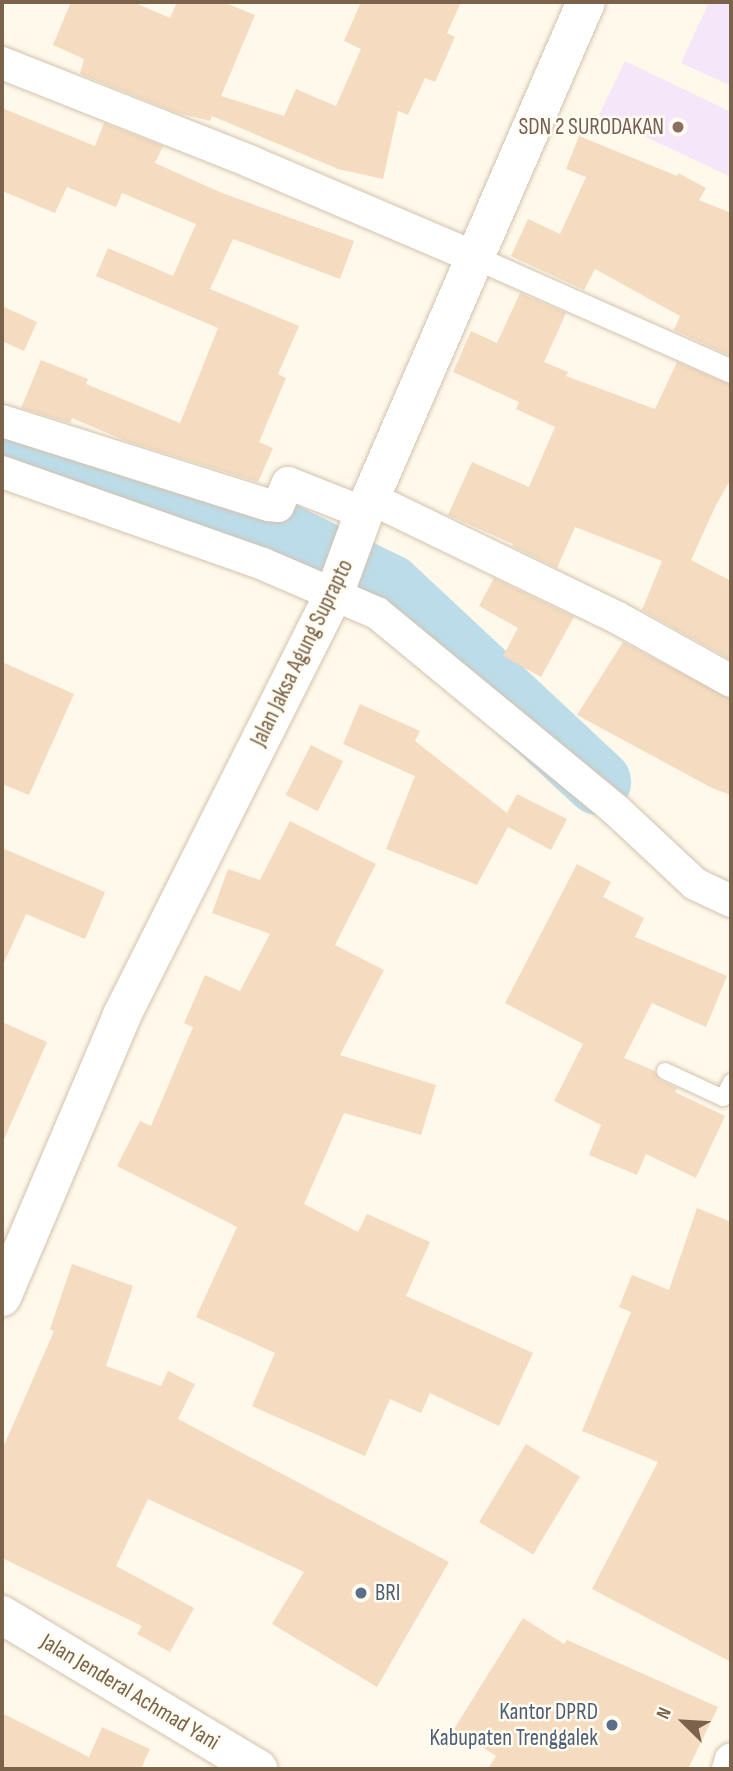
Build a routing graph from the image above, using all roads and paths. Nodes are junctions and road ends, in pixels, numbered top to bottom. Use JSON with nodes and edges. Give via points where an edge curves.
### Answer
{"nodes":[{"id":1,"x":586,"y":2,"type":"edge"},
{"id":2,"x":2,"y":63,"type":"edge"},
{"id":3,"x":474,"y":257,"type":"junction"},
{"id":4,"x":731,"y":371,"type":"edge"},
{"id":5,"x":2,"y":421,"type":"edge"},
{"id":6,"x":2,"y":472,"type":"edge"},
{"id":7,"x":366,"y":510,"type":"junction"},
{"id":8,"x":336,"y":589,"type":"junction"},
{"id":9,"x":731,"y":681,"type":"edge"},
{"id":10,"x":731,"y":901,"type":"edge"},
{"id":11,"x":665,"y":1071,"type":"dead end"},
{"id":12,"x":731,"y":1082,"type":"edge"},
{"id":13,"x":2,"y":1297,"type":"edge"},
{"id":14,"x":2,"y":1615,"type":"edge"},
{"id":15,"x":731,"y":1759,"type":"edge"},
{"id":16,"x":258,"y":1769,"type":"edge"},
{"id":17,"x":728,"y":1769,"type":"edge"}],
"edges":[{"from":1,"to":3,"type":"main road","name":"Jalan Jaksa Agung Suprapto"},
{"from":2,"to":3,"type":"street"},
{"from":3,"to":4,"type":"street"},
{"from":3,"to":7,"type":"main road","name":"Jalan Jaksa Agung Suprapto"},
{"from":5,"to":7,"type":"street","via":[[269,505],[278,506],[288,483]]},
{"from":6,"to":8,"type":"street"},
{"from":7,"to":8,"type":"main road","name":"Jalan Jaksa Agung Suprapto"},
{"from":7,"to":9,"type":"street","via":[[618,618]]},
{"from":8,"to":10,"type":"street","via":[[377,613],[616,810],[695,884]]},
{"from":8,"to":13,"type":"main road","name":"Jalan Jaksa Agung Suprapto","via":[[122,1015]]},
{"from":11,"to":12,"type":"lane","via":[[723,1098]]},
{"from":14,"to":16,"type":"main road","name":"Jalan Jenderal Achmad Yani"},
{"from":15,"to":17,"type":"street"}]}
